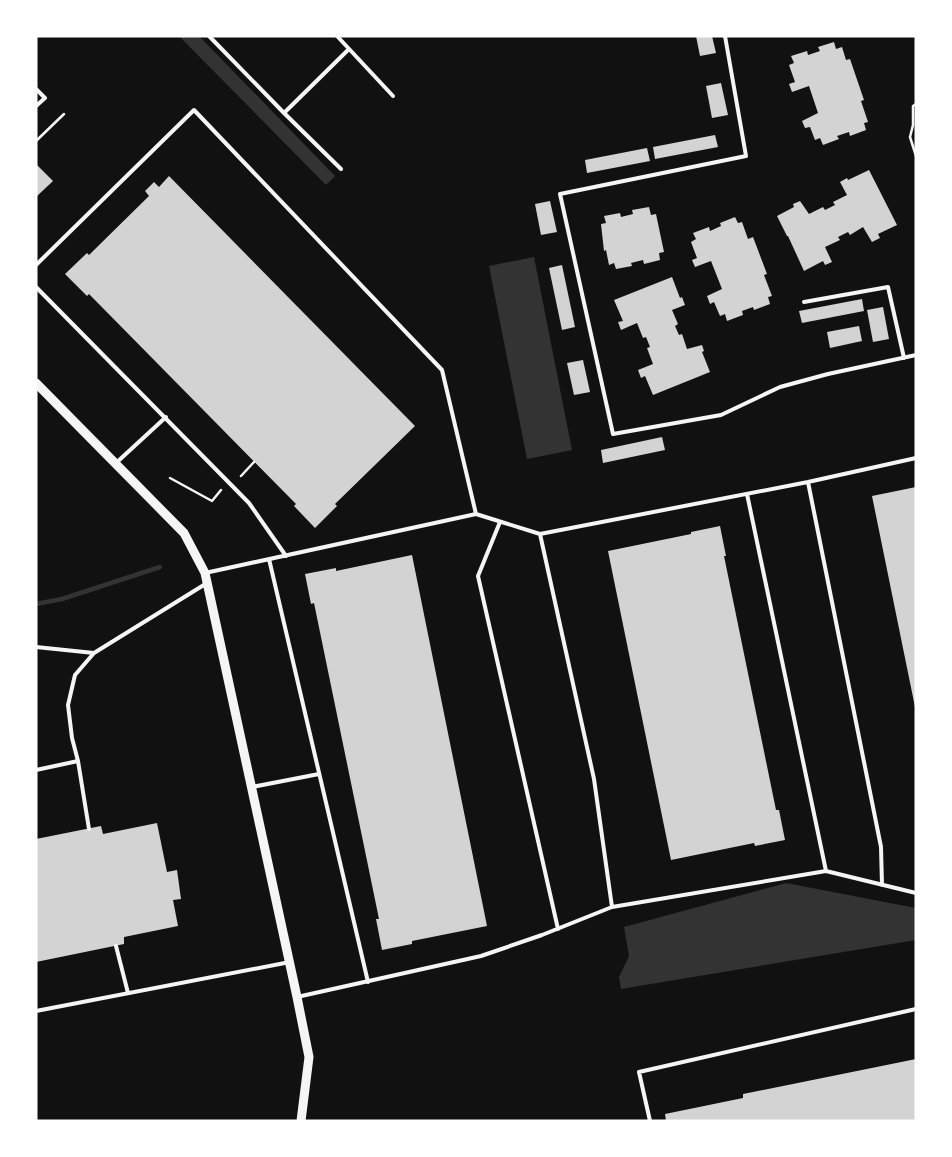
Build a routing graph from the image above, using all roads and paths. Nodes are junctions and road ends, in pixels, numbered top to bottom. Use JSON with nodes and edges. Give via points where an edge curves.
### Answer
{"nodes":[{"id":1,"x":209,"y":36,"type":"edge"},
{"id":2,"x":336,"y":36,"type":"edge"},
{"id":3,"x":725,"y":36,"type":"edge"},
{"id":4,"x":349,"y":49,"type":"junction"},
{"id":5,"x":36,"y":89,"type":"edge"},
{"id":6,"x":393,"y":96,"type":"dead end"},
{"id":7,"x":916,"y":104,"type":"edge"},
{"id":8,"x":36,"y":106,"type":"edge"},
{"id":9,"x":284,"y":113,"type":"junction"},
{"id":10,"x":64,"y":114,"type":"dead end"},
{"id":11,"x":36,"y":141,"type":"edge"},
{"id":12,"x":916,"y":156,"type":"edge"},
{"id":13,"x":341,"y":169,"type":"dead end"},
{"id":14,"x":36,"y":264,"type":"edge"},
{"id":15,"x":36,"y":287,"type":"edge"},
{"id":16,"x":804,"y":302,"type":"dead end"},
{"id":17,"x":916,"y":355,"type":"edge"},
{"id":18,"x":904,"y":358,"type":"junction"},
{"id":19,"x":36,"y":383,"type":"edge"},
{"id":20,"x":166,"y":417,"type":"junction"},
{"id":21,"x":916,"y":458,"type":"edge"},
{"id":22,"x":254,"y":462,"type":"dead end"},
{"id":23,"x":116,"y":464,"type":"junction"},
{"id":24,"x":241,"y":476,"type":"dead end"},
{"id":25,"x":170,"y":478,"type":"dead end"},
{"id":26,"x":808,"y":482,"type":"junction"},
{"id":27,"x":221,"y":490,"type":"dead end"},
{"id":28,"x":746,"y":494,"type":"junction"},
{"id":29,"x":476,"y":514,"type":"junction"},
{"id":30,"x":500,"y":522,"type":"junction"},
{"id":31,"x":540,"y":534,"type":"junction"},
{"id":32,"x":286,"y":556,"type":"junction"},
{"id":33,"x":269,"y":560,"type":"junction"},
{"id":34,"x":206,"y":578,"type":"junction"},
{"id":35,"x":36,"y":647,"type":"edge"},
{"id":36,"x":94,"y":653,"type":"junction"},
{"id":37,"x":78,"y":761,"type":"junction"},
{"id":38,"x":36,"y":770,"type":"edge"},
{"id":39,"x":319,"y":774,"type":"junction"},
{"id":40,"x":252,"y":787,"type":"junction"},
{"id":41,"x":88,"y":828,"type":"dead end"},
{"id":42,"x":826,"y":871,"type":"junction"},
{"id":43,"x":882,"y":885,"type":"junction"},
{"id":44,"x":916,"y":893,"type":"edge"},
{"id":45,"x":612,"y":907,"type":"junction"},
{"id":46,"x":558,"y":929,"type":"junction"},
{"id":47,"x":116,"y":946,"type":"dead end"},
{"id":48,"x":290,"y":962,"type":"junction"},
{"id":49,"x":368,"y":982,"type":"junction"},
{"id":50,"x":128,"y":993,"type":"junction"},
{"id":51,"x":297,"y":997,"type":"junction"},
{"id":52,"x":916,"y":1008,"type":"edge"},
{"id":53,"x":36,"y":1011,"type":"edge"},
{"id":54,"x":301,"y":1121,"type":"edge"},
{"id":55,"x":650,"y":1121,"type":"edge"}],
"edges":[{"from":1,"to":9,"type":"lane"},
{"from":2,"to":4,"type":"lane"},
{"from":3,"to":18,"type":"lane","via":[[746,156],[560,194],[613,434],[721,415],[780,387]]},
{"from":4,"to":6,"type":"lane"},
{"from":4,"to":9,"type":"lane"},
{"from":5,"to":8,"type":"lane","via":[[45,98]]},
{"from":7,"to":12,"type":"path","via":[[912,106],[910,137]]},
{"from":9,"to":13,"type":"lane"},
{"from":10,"to":11,"type":"path"},
{"from":14,"to":29,"type":"lane","via":[[194,110],[442,370]]},
{"from":15,"to":20,"type":"lane"},
{"from":16,"to":18,"type":"lane","via":[[888,287]]},
{"from":17,"to":18,"type":"lane"},
{"from":19,"to":23,"type":"street"},
{"from":20,"to":23,"type":"lane"},
{"from":20,"to":32,"type":"lane","via":[[248,503]]},
{"from":21,"to":26,"type":"lane"},
{"from":22,"to":24,"type":"path"},
{"from":23,"to":34,"type":"street","via":[[184,533]]},
{"from":25,"to":27,"type":"path","via":[[212,501]]},
{"from":26,"to":28,"type":"lane"},
{"from":26,"to":43,"type":"lane","via":[[881,847]]},
{"from":28,"to":31,"type":"lane"},
{"from":28,"to":42,"type":"lane"},
{"from":29,"to":30,"type":"lane"},
{"from":29,"to":32,"type":"lane"},
{"from":30,"to":31,"type":"lane"},
{"from":30,"to":46,"type":"lane","via":[[478,576]]},
{"from":31,"to":45,"type":"lane","via":[[594,779]]},
{"from":32,"to":33,"type":"lane"},
{"from":33,"to":34,"type":"lane"},
{"from":33,"to":39,"type":"lane"},
{"from":34,"to":36,"type":"lane"},
{"from":34,"to":40,"type":"street"},
{"from":35,"to":36,"type":"lane"},
{"from":36,"to":37,"type":"lane","via":[[75,675],[68,705]]},
{"from":37,"to":38,"type":"lane"},
{"from":37,"to":41,"type":"lane"},
{"from":39,"to":40,"type":"lane"},
{"from":39,"to":49,"type":"lane"},
{"from":40,"to":48,"type":"street"},
{"from":42,"to":43,"type":"lane"},
{"from":42,"to":45,"type":"lane"},
{"from":43,"to":44,"type":"lane"},
{"from":45,"to":46,"type":"lane"},
{"from":46,"to":49,"type":"lane","via":[[481,956]]},
{"from":47,"to":50,"type":"lane"},
{"from":48,"to":50,"type":"lane"},
{"from":48,"to":51,"type":"street"},
{"from":49,"to":51,"type":"lane"},
{"from":50,"to":53,"type":"lane"},
{"from":51,"to":54,"type":"street","via":[[309,1057]]},
{"from":52,"to":55,"type":"lane","via":[[639,1072]]}]}
